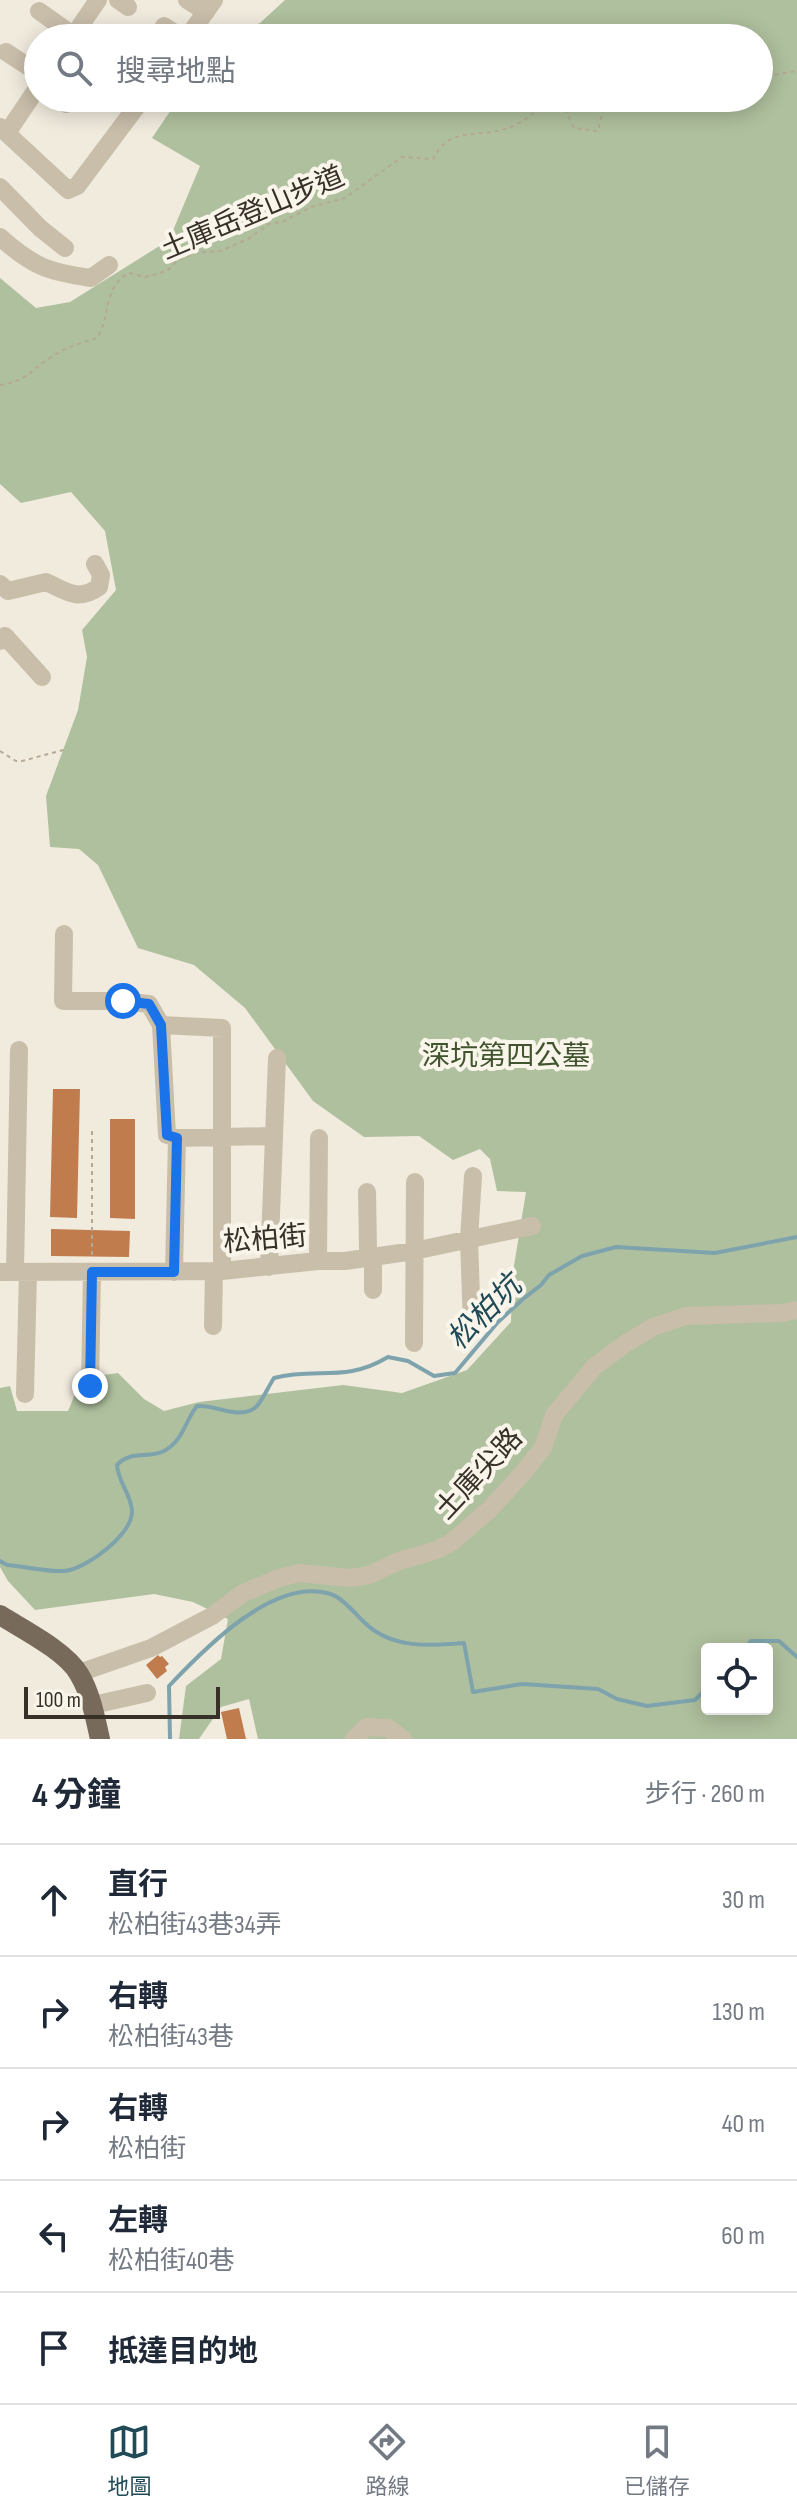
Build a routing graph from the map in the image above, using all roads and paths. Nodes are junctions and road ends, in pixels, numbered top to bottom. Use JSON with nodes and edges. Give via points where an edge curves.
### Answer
{"nodes":[{"id":1,"x":98,"y":0,"type":"edge"},
{"id":2,"x":187,"y":0,"type":"edge"},
{"id":3,"x":210,"y":6,"type":"edge"},
{"id":4,"x":39,"y":11,"type":"dead end"},
{"id":5,"x":56,"y":24,"type":"edge"},
{"id":6,"x":82,"y":24,"type":"edge"},
{"id":7,"x":195,"y":24,"type":"edge"},
{"id":8,"x":6,"y":52,"type":"dead end"},
{"id":9,"x":24,"y":64,"type":"edge"},
{"id":10,"x":797,"y":71,"type":"edge"},
{"id":11,"x":773,"y":75,"type":"edge"},
{"id":12,"x":24,"y":104,"type":"edge"},
{"id":13,"x":132,"y":112,"type":"edge"},
{"id":14,"x":532,"y":112,"type":"edge"},
{"id":15,"x":566,"y":112,"type":"edge"},
{"id":16,"x":603,"y":112,"type":"edge"},
{"id":17,"x":3,"y":130,"type":"edge"},
{"id":18,"x":0,"y":187,"type":"edge"},
{"id":19,"x":0,"y":237,"type":"edge"},
{"id":20,"x":65,"y":248,"type":"dead end"},
{"id":21,"x":109,"y":265,"type":"dead end"},
{"id":22,"x":0,"y":385,"type":"edge"},
{"id":23,"x":95,"y":564,"type":"dead end"},
{"id":24,"x":0,"y":584,"type":"edge"},
{"id":25,"x":0,"y":641,"type":"edge"},
{"id":26,"x":42,"y":677,"type":"dead end"},
{"id":27,"x":67,"y":749,"type":"dead end"},
{"id":28,"x":0,"y":751,"type":"edge"},
{"id":29,"x":64,"y":934,"type":"dead end"},
{"id":30,"x":161,"y":1025,"type":"junction"},
{"id":31,"x":19,"y":1050,"type":"dead end"},
{"id":32,"x":277,"y":1058,"type":"dead end"},
{"id":33,"x":92,"y":1127,"type":"dead end"},
{"id":34,"x":274,"y":1136,"type":"junction"},
{"id":35,"x":222,"y":1137,"type":"junction"},
{"id":36,"x":177,"y":1138,"type":"junction"},
{"id":37,"x":319,"y":1138,"type":"dead end"},
{"id":38,"x":473,"y":1176,"type":"dead end"},
{"id":39,"x":415,"y":1182,"type":"dead end"},
{"id":40,"x":367,"y":1192,"type":"dead end"},
{"id":41,"x":532,"y":1226,"type":"dead end"},
{"id":42,"x":469,"y":1239,"type":"junction"},
{"id":43,"x":414,"y":1251,"type":"junction"},
{"id":44,"x":371,"y":1258,"type":"junction"},
{"id":45,"x":318,"y":1261,"type":"junction"},
{"id":46,"x":269,"y":1267,"type":"junction"},
{"id":47,"x":218,"y":1271,"type":"junction"},
{"id":48,"x":14,"y":1272,"type":"edge"},
{"id":49,"x":92,"y":1272,"type":"junction"},
{"id":50,"x":174,"y":1272,"type":"junction"},
{"id":51,"x":373,"y":1290,"type":"dead end"},
{"id":52,"x":797,"y":1310,"type":"edge"},
{"id":53,"x":213,"y":1326,"type":"dead end"},
{"id":54,"x":472,"y":1327,"type":"dead end"},
{"id":55,"x":414,"y":1343,"type":"dead end"},
{"id":56,"x":90,"y":1386,"type":"dead end"},
{"id":57,"x":25,"y":1394,"type":"dead end"},
{"id":58,"x":0,"y":1615,"type":"edge"},
{"id":59,"x":79,"y":1673,"type":"junction"},
{"id":60,"x":147,"y":1693,"type":"dead end"},
{"id":61,"x":93,"y":1705,"type":"junction"},
{"id":62,"x":100,"y":1739,"type":"edge"},
{"id":63,"x":354,"y":1739,"type":"edge"},
{"id":64,"x":403,"y":1739,"type":"edge"}],
"edges":[{"from":1,"to":6,"type":"street"},
{"from":2,"to":3,"type":"street"},
{"from":3,"to":7,"type":"street"},
{"from":4,"to":5,"type":"street"},
{"from":8,"to":9,"type":"street"},
{"from":10,"to":11,"type":"path"},
{"from":12,"to":17,"type":"street"},
{"from":13,"to":17,"type":"street","via":[[77,186],[68,190]]},
{"from":14,"to":22,"type":"path","name":"土庫岳登山步道","via":[[491,134],[461,135],[444,143],[433,159],[402,157],[345,198],[269,224],[220,251],[195,253],[167,271],[145,277],[129,273],[117,279],[107,303],[107,323],[97,338],[49,358],[23,380]]},
{"from":15,"to":16,"type":"path","name":"土庫岳登山步道","via":[[574,128],[598,131]]},
{"from":18,"to":20,"type":"street"},
{"from":19,"to":21,"type":"street","via":[[32,264],[74,276],[91,278]]},
{"from":23,"to":24,"type":"street","via":[[101,575],[99,587],[84,595],[68,596],[46,582],[8,591]]},
{"from":25,"to":26,"type":"street","via":[[5,636]]},
{"from":27,"to":28,"type":"path","via":[[22,761]]},
{"from":29,"to":30,"type":"street","via":[[63,1001],[149,1004]]},
{"from":30,"to":35,"type":"street","via":[[222,1028]]},
{"from":30,"to":36,"type":"street","via":[[167,1135]]},
{"from":31,"to":48,"type":"street"},
{"from":32,"to":34,"type":"street"},
{"from":33,"to":49,"type":"path"},
{"from":34,"to":35,"type":"street"},
{"from":34,"to":46,"type":"street"},
{"from":35,"to":36,"type":"street"},
{"from":35,"to":47,"type":"street"},
{"from":36,"to":50,"type":"street"},
{"from":37,"to":45,"type":"street"},
{"from":38,"to":42,"type":"street"},
{"from":39,"to":43,"type":"street"},
{"from":40,"to":44,"type":"street"},
{"from":41,"to":42,"type":"street","name":"松柏街"},
{"from":42,"to":43,"type":"street","name":"松柏街"},
{"from":42,"to":54,"type":"street"},
{"from":43,"to":44,"type":"street","name":"松柏街"},
{"from":43,"to":55,"type":"street"},
{"from":44,"to":45,"type":"street","name":"松柏街"},
{"from":44,"to":51,"type":"street"},
{"from":45,"to":46,"type":"street","name":"松柏街"},
{"from":46,"to":47,"type":"street","name":"松柏街"},
{"from":47,"to":50,"type":"street","name":"松柏街"},
{"from":47,"to":53,"type":"street"},
{"from":48,"to":49,"type":"street","name":"松柏街"},
{"from":48,"to":57,"type":"street"},
{"from":49,"to":50,"type":"street","name":"松柏街"},
{"from":49,"to":56,"type":"street"},
{"from":52,"to":59,"type":"street","name":"土庫尖路","via":[[686,1316],[625,1344],[594,1367],[554,1415],[543,1448],[522,1474],[490,1509],[437,1550],[369,1575],[299,1573],[279,1578],[243,1593],[151,1648]]},
{"from":58,"to":59,"type":"main road"},
{"from":59,"to":61,"type":"main road"},
{"from":60,"to":61,"type":"street"},
{"from":61,"to":62,"type":"main road"},
{"from":63,"to":64,"type":"street","via":[[366,1727],[388,1728]]}]}
